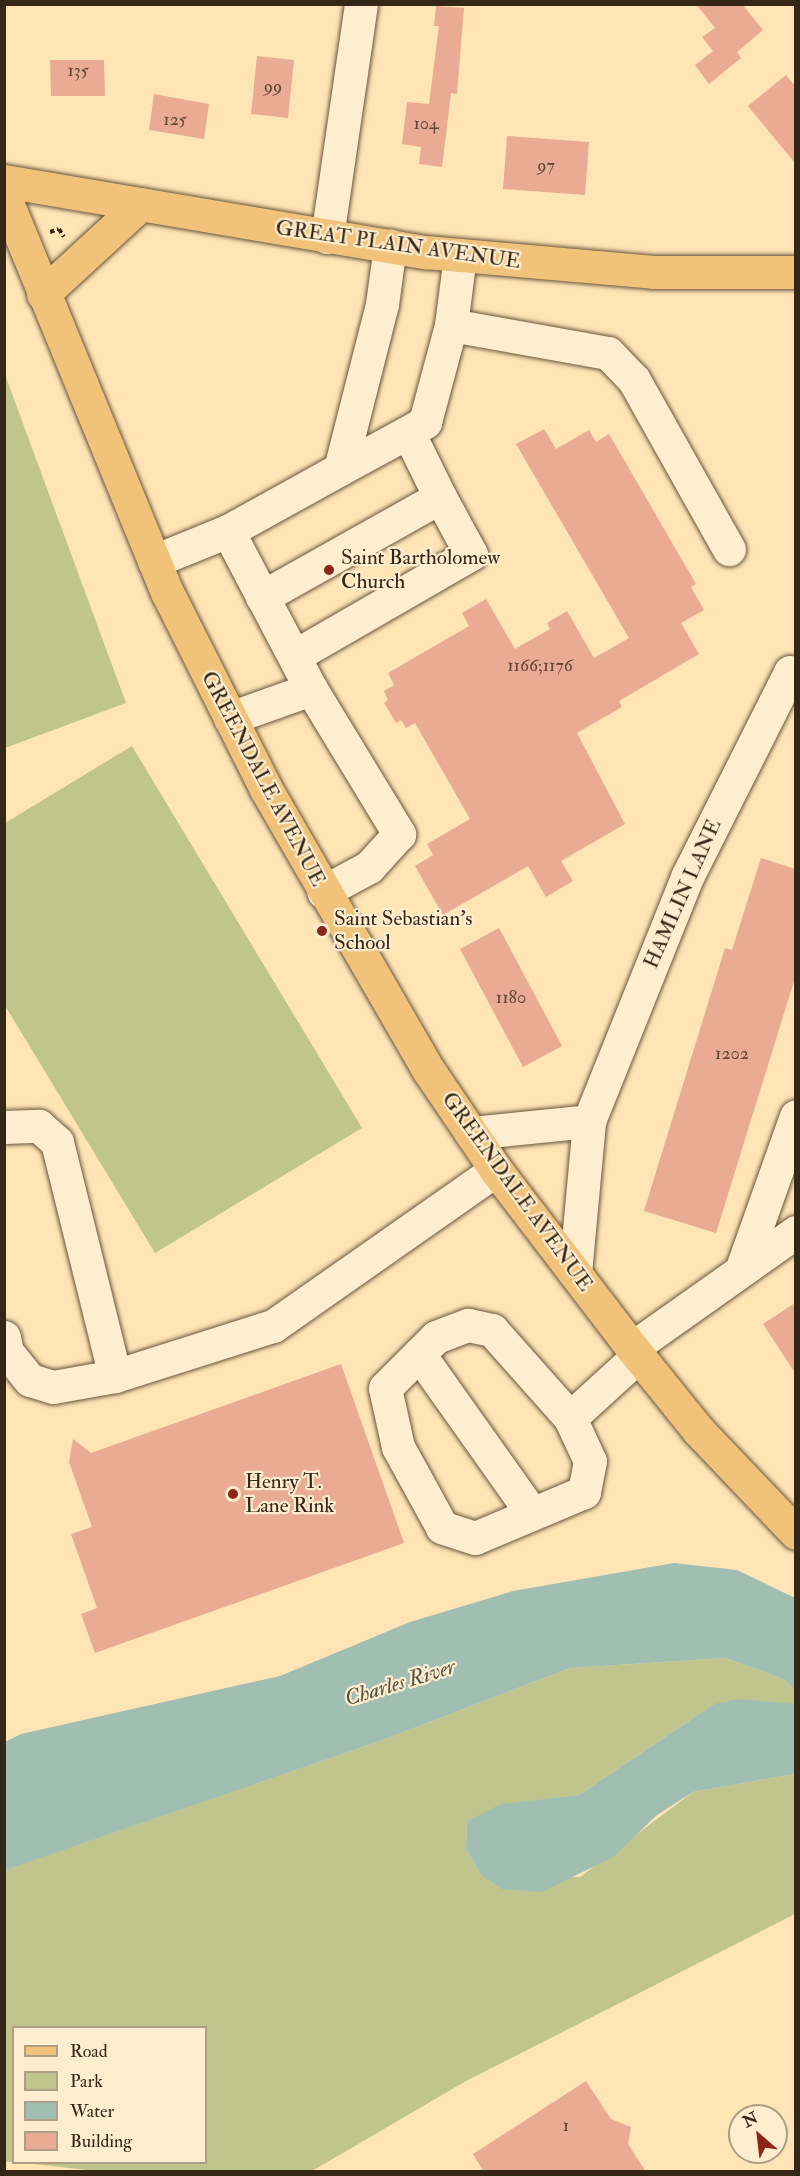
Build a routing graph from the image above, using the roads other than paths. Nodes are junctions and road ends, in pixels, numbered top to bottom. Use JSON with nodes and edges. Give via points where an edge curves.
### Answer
{"nodes":[{"id":1,"x":361,"y":4,"type":"edge"},
{"id":2,"x":4,"y":180,"type":"edge"},
{"id":3,"x":4,"y":195,"type":"edge"},
{"id":4,"x":141,"y":204,"type":"junction"},
{"id":5,"x":327,"y":237,"type":"junction"},
{"id":6,"x":390,"y":246,"type":"junction"},
{"id":7,"x":460,"y":256,"type":"junction"},
{"id":8,"x":795,"y":272,"type":"edge"},
{"id":9,"x":43,"y":294,"type":"junction"},
{"id":10,"x":452,"y":325,"type":"junction"},
{"id":11,"x":408,"y":432,"type":"junction"},
{"id":12,"x":340,"y":469,"type":"junction"},
{"id":13,"x":440,"y":497,"type":"junction"},
{"id":14,"x":228,"y":531,"type":"junction"},
{"id":15,"x":729,"y":549,"type":"dead end"},
{"id":16,"x":154,"y":561,"type":"junction"},
{"id":17,"x":262,"y":597,"type":"junction"},
{"id":18,"x":294,"y":656,"type":"junction"},
{"id":19,"x":793,"y":673,"type":"edge"},
{"id":20,"x":311,"y":689,"type":"junction"},
{"id":21,"x":230,"y":718,"type":"junction"},
{"id":22,"x":323,"y":892,"type":"junction"},
{"id":23,"x":795,"y":1116,"type":"edge"},
{"id":24,"x":589,"y":1121,"type":"junction"},
{"id":25,"x":4,"y":1127,"type":"edge"},
{"id":26,"x":471,"y":1133,"type":"junction"},
{"id":27,"x":496,"y":1170,"type":"junction"},
{"id":28,"x":795,"y":1232,"type":"edge"},
{"id":29,"x":743,"y":1265,"type":"junction"},
{"id":30,"x":575,"y":1273,"type":"junction"},
{"id":31,"x":4,"y":1337,"type":"edge"},
{"id":32,"x":635,"y":1352,"type":"junction"},
{"id":33,"x":418,"y":1354,"type":"junction"},
{"id":34,"x":115,"y":1376,"type":"junction"},
{"id":35,"x":570,"y":1418,"type":"junction"},
{"id":36,"x":531,"y":1512,"type":"junction"},
{"id":37,"x":795,"y":1533,"type":"edge"}],
"edges":[{"from":1,"to":5,"type":"street"},
{"from":2,"to":4,"type":"main road","name":"GREAT PLAIN AVENUE"},
{"from":3,"to":9,"type":"main road","name":"GREENDALE AVENUE"},
{"from":4,"to":5,"type":"main road","name":"GREAT PLAIN AVENUE"},
{"from":4,"to":9,"type":"main road"},
{"from":5,"to":6,"type":"main road","name":"GREAT PLAIN AVENUE"},
{"from":6,"to":7,"type":"main road","name":"GREAT PLAIN AVENUE"},
{"from":6,"to":12,"type":"street","via":[[382,304]]},
{"from":7,"to":8,"type":"main road","name":"GREAT PLAIN AVENUE","via":[[653,272]]},
{"from":7,"to":10,"type":"street"},
{"from":9,"to":16,"type":"main road","name":"GREENDALE AVENUE"},
{"from":10,"to":11,"type":"street","via":[[425,422]]},
{"from":10,"to":15,"type":"street","via":[[608,353],[634,380]]},
{"from":11,"to":12,"type":"street"},
{"from":11,"to":13,"type":"street"},
{"from":12,"to":14,"type":"street"},
{"from":13,"to":17,"type":"street"},
{"from":13,"to":18,"type":"street","via":[[471,554]]},
{"from":14,"to":16,"type":"street"},
{"from":14,"to":17,"type":"street"},
{"from":16,"to":21,"type":"main road","name":"GREENDALE AVENUE"},
{"from":17,"to":18,"type":"street"},
{"from":18,"to":20,"type":"street"},
{"from":19,"to":24,"type":"street","name":"HAMLIN LANE","via":[[687,877]]},
{"from":20,"to":21,"type":"street"},
{"from":20,"to":22,"type":"street","via":[[399,834],[369,867]]},
{"from":21,"to":22,"type":"main road","name":"GREENDALE AVENUE"},
{"from":22,"to":26,"type":"main road","name":"GREENDALE AVENUE"},
{"from":23,"to":29,"type":"street"},
{"from":24,"to":26,"type":"street"},
{"from":24,"to":30,"type":"street","name":"HAMLIN LANE"},
{"from":25,"to":34,"type":"street","via":[[39,1126],[57,1143]]},
{"from":26,"to":27,"type":"main road","name":"GREENDALE AVENUE"},
{"from":27,"to":30,"type":"main road","name":"GREENDALE AVENUE"},
{"from":27,"to":34,"type":"street","via":[[273,1326]]},
{"from":28,"to":29,"type":"street"},
{"from":29,"to":32,"type":"street"},
{"from":30,"to":32,"type":"main road","name":"GREENDALE AVENUE"},
{"from":31,"to":34,"type":"street","via":[[8,1352],[30,1380],[53,1387]]},
{"from":32,"to":35,"type":"street"},
{"from":32,"to":37,"type":"main road","name":"GREENDALE AVENUE","via":[[698,1431]]},
{"from":33,"to":35,"type":"street","via":[[436,1337],[468,1325],[492,1330]]},
{"from":33,"to":36,"type":"street"},
{"from":33,"to":36,"type":"street","via":[[385,1388],[398,1447],[442,1527],[475,1538]]},
{"from":35,"to":36,"type":"street","via":[[590,1461],[584,1492]]}]}
